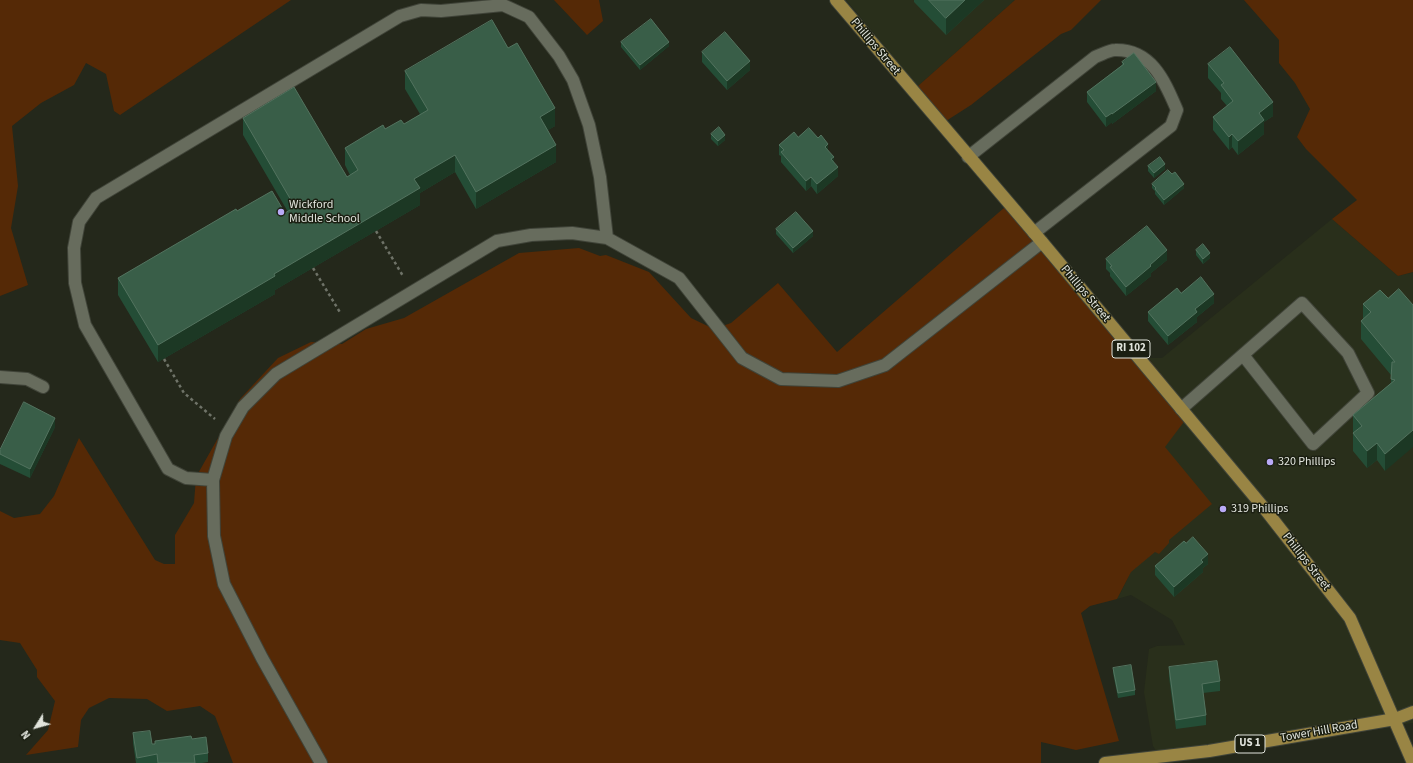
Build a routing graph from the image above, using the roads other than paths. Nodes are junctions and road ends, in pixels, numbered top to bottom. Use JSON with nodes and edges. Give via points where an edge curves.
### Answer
{"nodes":[{"id":1,"x":836,"y":0,"type":"edge"},
{"id":2,"x":968,"y":156,"type":"junction"},
{"id":3,"x":607,"y":238,"type":"junction"},
{"id":4,"x":1038,"y":238,"type":"junction"},
{"id":5,"x":1243,"y":355,"type":"junction"},
{"id":6,"x":0,"y":377,"type":"edge"},
{"id":7,"x":43,"y":387,"type":"dead end"},
{"id":8,"x":1181,"y":409,"type":"junction"},
{"id":9,"x":213,"y":480,"type":"junction"},
{"id":10,"x":1413,"y":712,"type":"edge"},
{"id":11,"x":1395,"y":719,"type":"junction"},
{"id":12,"x":321,"y":763,"type":"edge"},
{"id":13,"x":1105,"y":763,"type":"edge"},
{"id":14,"x":1413,"y":763,"type":"edge"}],
"edges":[{"from":1,"to":2,"type":"main road","name":"Phillips Street","number":"RI 102"},
{"from":2,"to":4,"type":"main road","name":"Phillips Street","number":"RI 102"},
{"from":2,"to":4,"type":"street","via":[[1095,57],[1114,50],[1131,51],[1159,72],[1177,110],[1171,126]]},
{"from":3,"to":4,"type":"street","via":[[679,278],[742,358],[782,379],[838,381],[885,365]]},
{"from":3,"to":9,"type":"street","via":[[572,233],[531,235],[498,241],[276,374],[243,407],[226,436]]},
{"from":3,"to":9,"type":"street","via":[[600,176],[588,125],[573,80],[559,56],[529,17],[503,5],[441,11],[421,10],[400,16],[96,198],[80,222],[74,248],[75,283],[85,325],[168,469],[186,478]]},
{"from":4,"to":8,"type":"main road","name":"Phillips Street","number":"RI 102"},
{"from":5,"to":5,"type":"street","via":[[1302,303],[1348,353],[1368,394],[1313,444]]},
{"from":5,"to":8,"type":"street"},
{"from":6,"to":7,"type":"street","via":[[27,378]]},
{"from":8,"to":11,"type":"main road","name":"Phillips Street","number":"RI 102","via":[[1264,508],[1350,618]]},
{"from":9,"to":12,"type":"street","via":[[214,536],[224,584]]},
{"from":10,"to":11,"type":"main road","name":"Tower Hill Road","number":"US 1"},
{"from":11,"to":13,"type":"main road","name":"Tower Hill Road","number":"US 1","via":[[1209,751]]},
{"from":11,"to":14,"type":"main road","number":"RI 102"}]}
